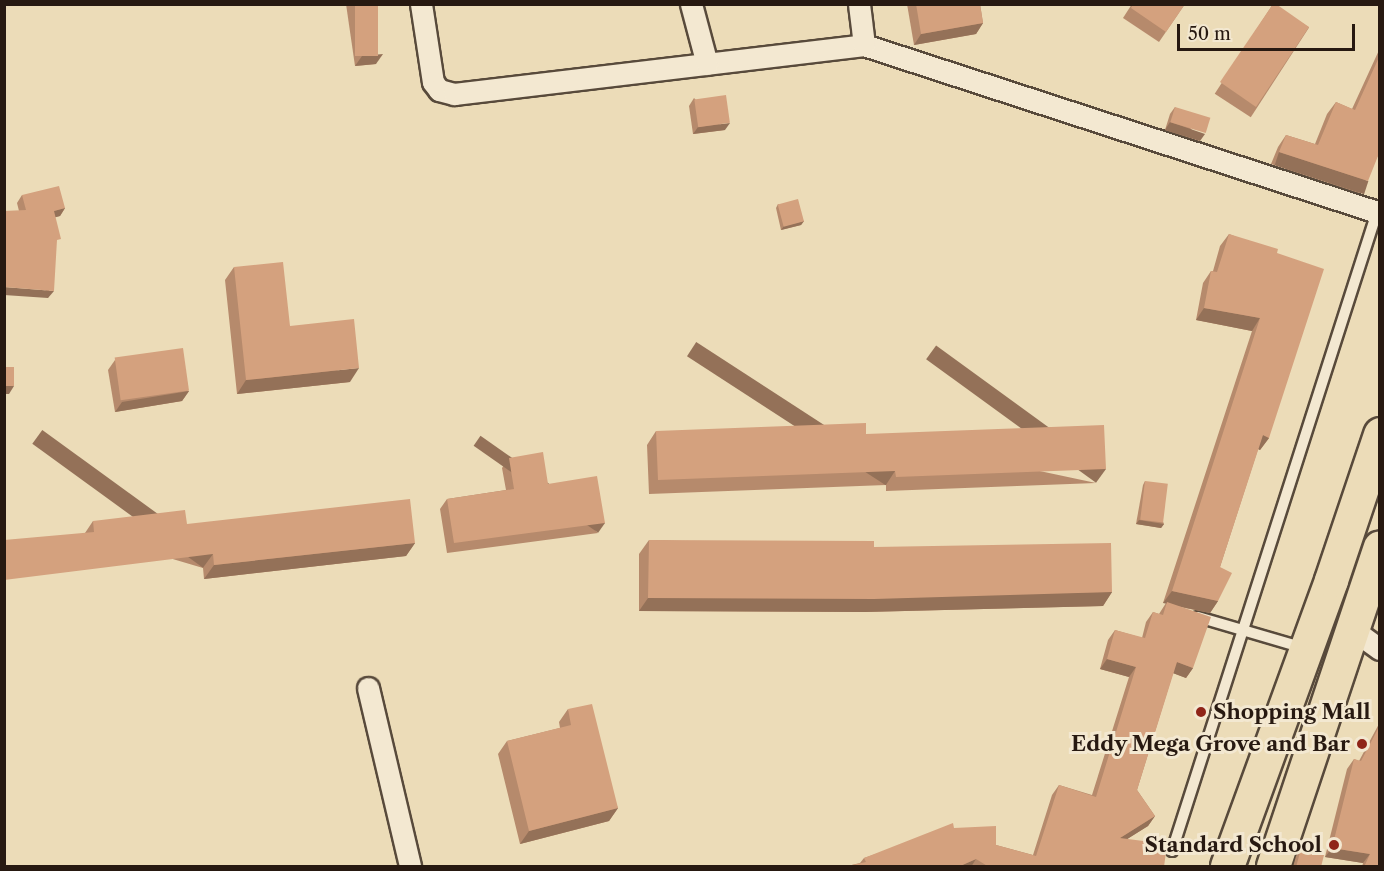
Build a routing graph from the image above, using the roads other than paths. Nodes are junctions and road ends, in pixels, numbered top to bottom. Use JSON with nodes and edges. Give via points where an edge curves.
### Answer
{"nodes":[{"id":1,"x":421,"y":4,"type":"edge"},
{"id":2,"x":691,"y":4,"type":"edge"},
{"id":3,"x":860,"y":4,"type":"edge"},
{"id":4,"x":864,"y":45,"type":"junction"},
{"id":5,"x":707,"y":64,"type":"junction"},
{"id":6,"x":1378,"y":213,"type":"edge"},
{"id":7,"x":1380,"y":434,"type":"edge"},
{"id":8,"x":1380,"y":548,"type":"edge"},
{"id":9,"x":1189,"y":615,"type":"edge"},
{"id":10,"x":1352,"y":629,"type":"junction"},
{"id":11,"x":1245,"y":630,"type":"junction"},
{"id":12,"x":1307,"y":649,"type":"junction"},
{"id":13,"x":1380,"y":650,"type":"edge"},
{"id":14,"x":368,"y":688,"type":"dead end"},
{"id":15,"x":1172,"y":851,"type":"dead end"},
{"id":16,"x":410,"y":867,"type":"edge"},
{"id":17,"x":1227,"y":867,"type":"edge"},
{"id":18,"x":1273,"y":867,"type":"edge"}],
"edges":[{"from":1,"to":5,"type":"street","via":[[429,73],[439,90],[454,94]]},
{"from":2,"to":5,"type":"street"},
{"from":3,"to":4,"type":"street"},
{"from":4,"to":5,"type":"street"},
{"from":4,"to":6,"type":"street"},
{"from":6,"to":11,"type":"lane"},
{"from":7,"to":12,"type":"main road"},
{"from":8,"to":10,"type":"main road"},
{"from":9,"to":11,"type":"lane"},
{"from":10,"to":13,"type":"street"},
{"from":10,"to":18,"type":"main road"},
{"from":11,"to":12,"type":"lane"},
{"from":11,"to":15,"type":"lane"},
{"from":12,"to":17,"type":"main road"},
{"from":14,"to":16,"type":"street"}]}
